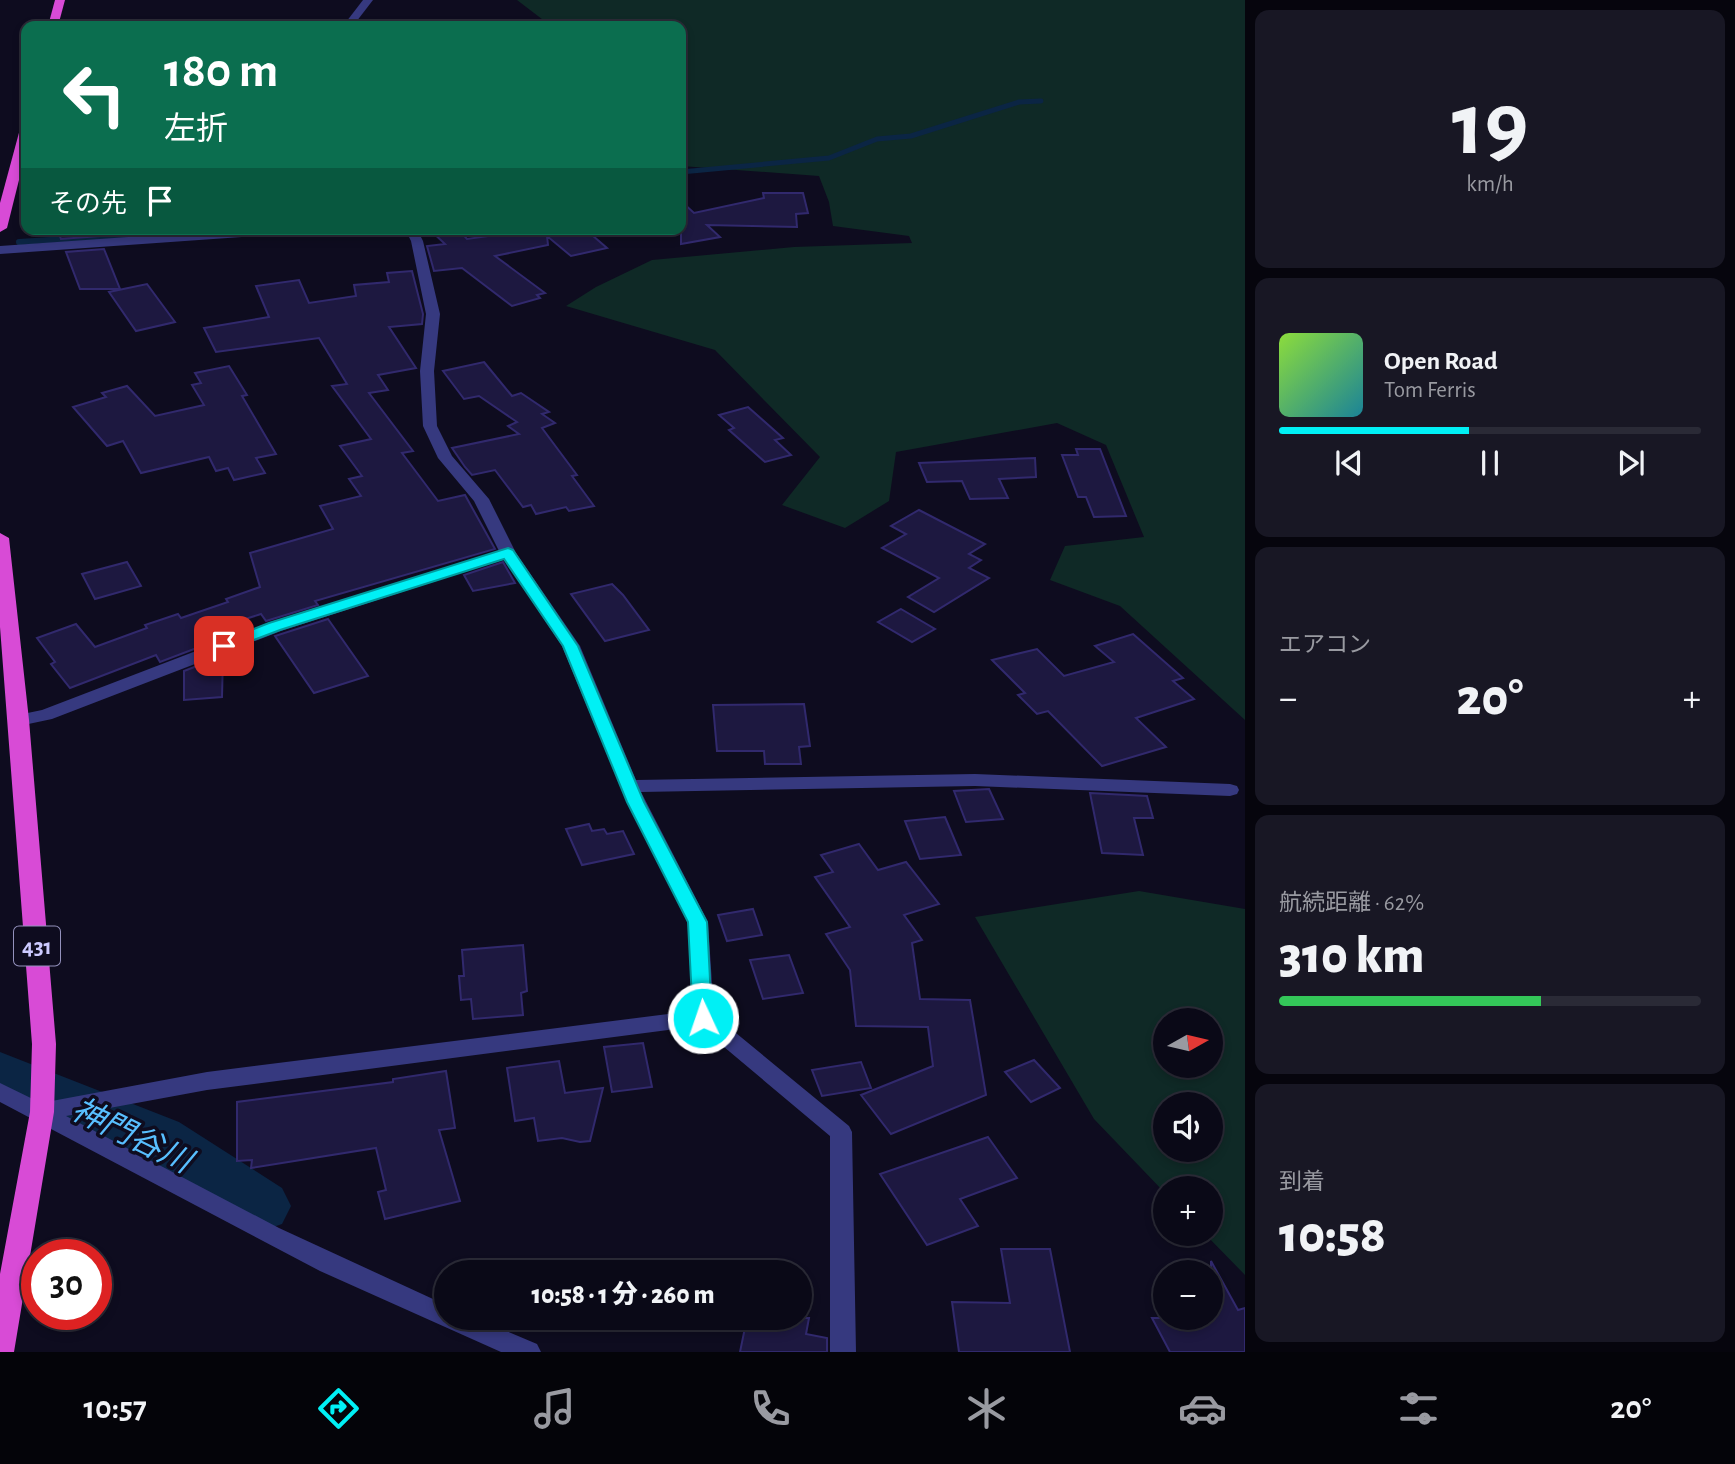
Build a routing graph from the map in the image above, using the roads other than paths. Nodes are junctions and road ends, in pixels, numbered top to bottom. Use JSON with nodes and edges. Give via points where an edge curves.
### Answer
{"nodes":[{"id":1,"x":60,"y":0,"type":"edge"},
{"id":2,"x":368,"y":0,"type":"edge"},
{"id":3,"x":54,"y":21,"type":"edge"},
{"id":4,"x":352,"y":21,"type":"edge"},
{"id":5,"x":21,"y":144,"type":"edge"},
{"id":6,"x":4,"y":196,"type":"edge"},
{"id":7,"x":0,"y":228,"type":"edge"},
{"id":8,"x":42,"y":235,"type":"edge"},
{"id":9,"x":213,"y":235,"type":"edge"},
{"id":10,"x":414,"y":235,"type":"edge"},
{"id":11,"x":0,"y":238,"type":"edge"},
{"id":12,"x":0,"y":250,"type":"edge"},
{"id":13,"x":0,"y":538,"type":"edge"},
{"id":14,"x":508,"y":553,"type":"junction"},
{"id":15,"x":19,"y":720,"type":"junction"},
{"id":16,"x":630,"y":786,"type":"junction"},
{"id":17,"x":1230,"y":790,"type":"dead end"},
{"id":18,"x":703,"y":1018,"type":"junction"},
{"id":19,"x":0,"y":1092,"type":"edge"},
{"id":20,"x":42,"y":1112,"type":"junction"},
{"id":21,"x":434,"y":1311,"type":"edge"},
{"id":22,"x":478,"y":1330,"type":"edge"},
{"id":23,"x":0,"y":1351,"type":"edge"},
{"id":24,"x":528,"y":1352,"type":"edge"},
{"id":25,"x":843,"y":1352,"type":"edge"}],
"edges":[{"from":1,"to":3,"type":"highway"},
{"from":2,"to":4,"type":"street"},
{"from":5,"to":6,"type":"highway"},
{"from":6,"to":7,"type":"highway"},
{"from":8,"to":11,"type":"street"},
{"from":9,"to":12,"type":"street"},
{"from":10,"to":14,"type":"street","via":[[433,314],[427,371],[430,426],[445,458],[481,499]]},
{"from":13,"to":15,"type":"highway","number":"431"},
{"from":14,"to":15,"type":"street","via":[[275,627],[46,715]]},
{"from":14,"to":16,"type":"street","via":[[571,646]]},
{"from":15,"to":20,"type":"highway","number":"431","via":[[44,1044]]},
{"from":16,"to":17,"type":"street","via":[[975,780]]},
{"from":16,"to":18,"type":"street","via":[[698,922]]},
{"from":18,"to":20,"type":"street","via":[[206,1081]]},
{"from":18,"to":25,"type":"street","via":[[841,1132]]},
{"from":19,"to":20,"type":"street"},
{"from":20,"to":21,"type":"street","via":[[329,1264]]},
{"from":20,"to":23,"type":"highway","number":"431"},
{"from":22,"to":24,"type":"street"}]}
